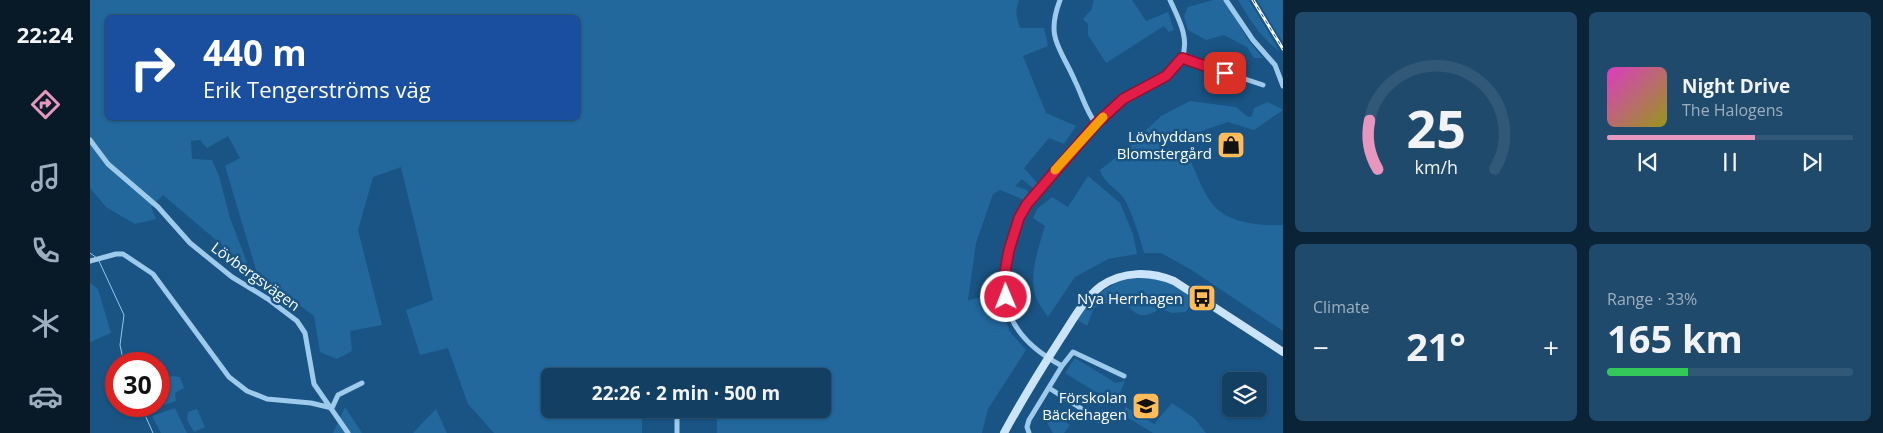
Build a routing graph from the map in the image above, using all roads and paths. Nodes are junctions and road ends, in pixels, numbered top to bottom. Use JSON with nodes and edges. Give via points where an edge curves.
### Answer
{"nodes":[{"id":1,"x":1060,"y":0,"type":"edge"},
{"id":2,"x":1170,"y":0,"type":"edge"},
{"id":3,"x":1226,"y":0,"type":"edge"},
{"id":4,"x":1182,"y":58,"type":"junction"},
{"id":5,"x":1263,"y":85,"type":"dead end"},
{"id":6,"x":1283,"y":86,"type":"edge"},
{"id":7,"x":1096,"y":124,"type":"junction"},
{"id":8,"x":90,"y":140,"type":"edge"},
{"id":9,"x":90,"y":261,"type":"edge"},
{"id":10,"x":1283,"y":352,"type":"edge"},
{"id":11,"x":1048,"y":359,"type":"junction"},
{"id":12,"x":1062,"y":366,"type":"junction"},
{"id":13,"x":1124,"y":376,"type":"dead end"},
{"id":14,"x":362,"y":383,"type":"dead end"},
{"id":15,"x":1049,"y":388,"type":"junction"},
{"id":16,"x":332,"y":408,"type":"junction"},
{"id":17,"x":677,"y":418,"type":"edge"},
{"id":18,"x":1099,"y":420,"type":"dead end"},
{"id":19,"x":348,"y":433,"type":"edge"},
{"id":20,"x":677,"y":433,"type":"edge"},
{"id":21,"x":1004,"y":433,"type":"edge"},
{"id":22,"x":1029,"y":433,"type":"edge"}],
"edges":[{"from":1,"to":7,"type":"street","via":[[1054,19],[1056,46]]},
{"from":2,"to":4,"type":"street","via":[[1184,33]]},
{"from":3,"to":6,"type":"street","via":[[1253,40],[1275,65]]},
{"from":4,"to":5,"type":"street"},
{"from":4,"to":7,"type":"street","via":[[1166,76],[1128,94]]},
{"from":7,"to":11,"type":"street","via":[[1027,204],[1009,250],[1005,272],[1007,305],[1024,340]]},
{"from":8,"to":16,"type":"street","name":"Lövbergsvägen","via":[[108,164],[158,207],[190,243],[232,278],[297,322],[305,333],[314,384]]},
{"from":9,"to":16,"type":"street","via":[[124,254],[153,274],[229,378],[247,391],[267,399]]},
{"from":10,"to":11,"type":"street","via":[[1174,280],[1154,274],[1136,274],[1115,279],[1094,293]]},
{"from":11,"to":12,"type":"street"},
{"from":11,"to":21,"type":"street"},
{"from":12,"to":13,"type":"street","via":[[1073,352]]},
{"from":12,"to":15,"type":"street"},
{"from":14,"to":16,"type":"street","via":[[340,394]]},
{"from":15,"to":18,"type":"street"},
{"from":15,"to":22,"type":"street","via":[[1029,420]]},
{"from":16,"to":19,"type":"street","name":"Lövbergsvägen"},
{"from":17,"to":20,"type":"street"}]}
